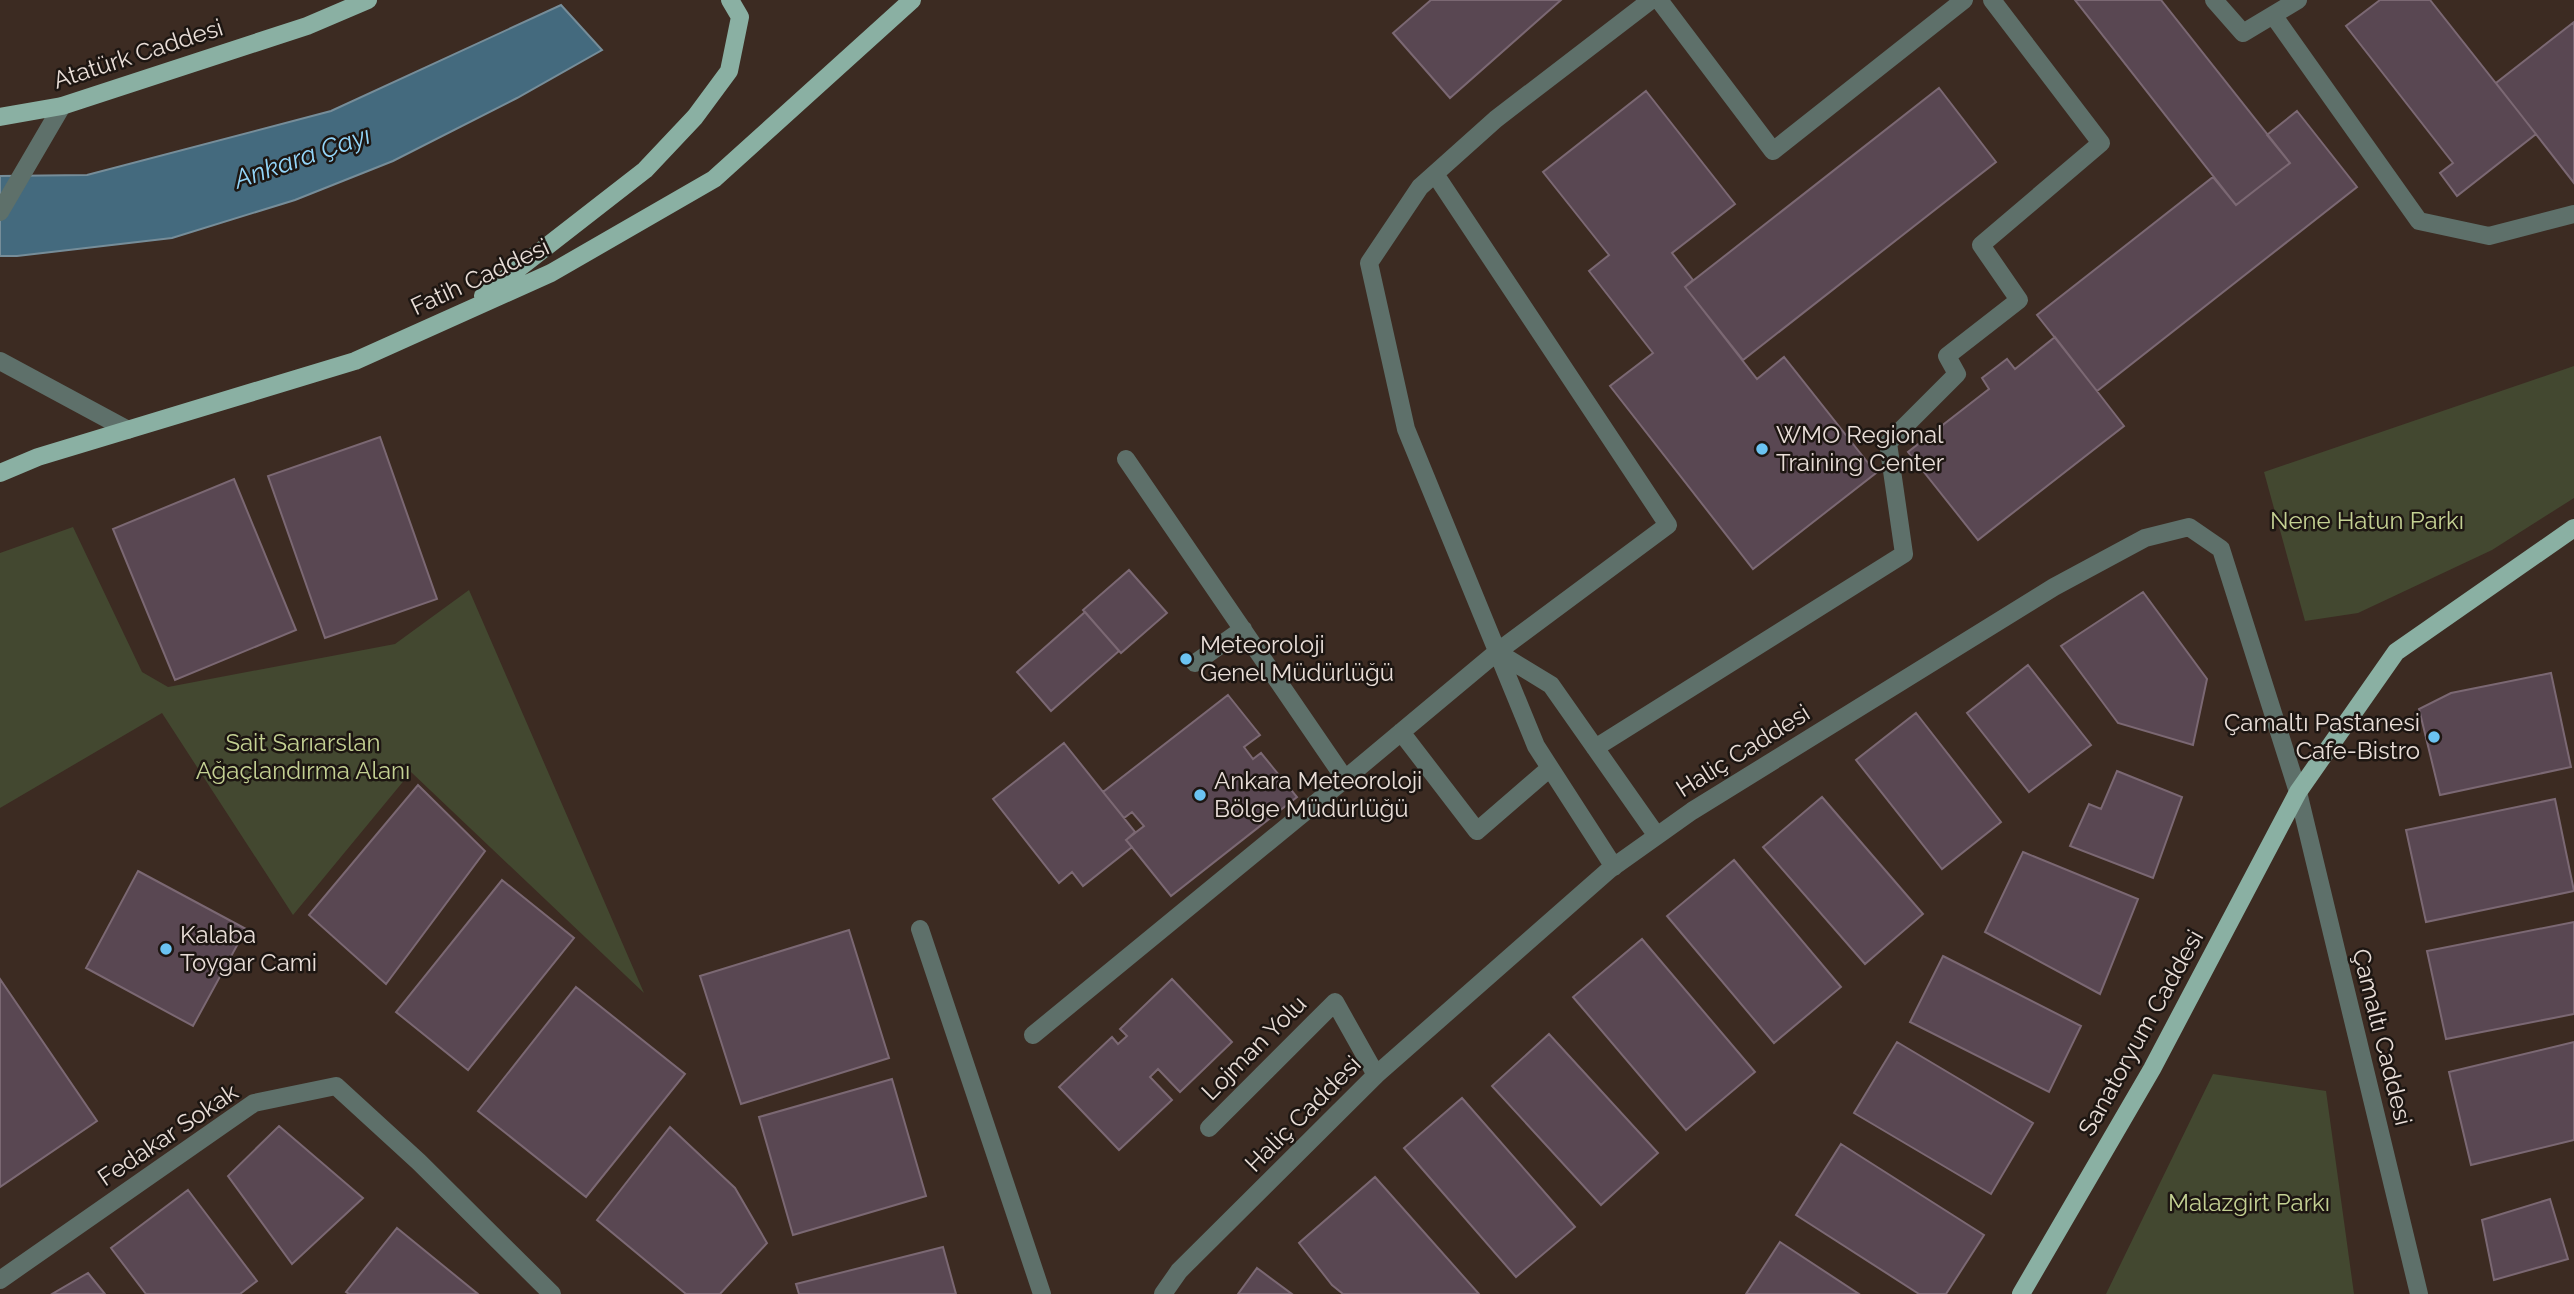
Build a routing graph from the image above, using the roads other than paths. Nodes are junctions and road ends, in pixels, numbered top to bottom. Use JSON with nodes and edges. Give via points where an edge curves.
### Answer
{"nodes":[{"id":1,"x":368,"y":0,"type":"edge"},
{"id":2,"x":730,"y":0,"type":"edge"},
{"id":3,"x":912,"y":0,"type":"edge"},
{"id":4,"x":1651,"y":0,"type":"edge"},
{"id":5,"x":1660,"y":0,"type":"edge"},
{"id":6,"x":1964,"y":0,"type":"edge"},
{"id":7,"x":1992,"y":0,"type":"edge"},
{"id":8,"x":2214,"y":0,"type":"edge"},
{"id":9,"x":2298,"y":0,"type":"edge"},
{"id":10,"x":2273,"y":16,"type":"junction"},
{"id":11,"x":62,"y":106,"type":"junction"},
{"id":12,"x":0,"y":117,"type":"edge"},
{"id":13,"x":1435,"y":174,"type":"junction"},
{"id":14,"x":0,"y":212,"type":"edge"},
{"id":15,"x":2574,"y":214,"type":"edge"},
{"id":16,"x":461,"y":314,"type":"junction"},
{"id":17,"x":0,"y":361,"type":"edge"},
{"id":18,"x":128,"y":430,"type":"junction"},
{"id":19,"x":1126,"y":459,"type":"dead end"},
{"id":20,"x":0,"y":473,"type":"edge"},
{"id":21,"x":2574,"y":528,"type":"edge"},
{"id":22,"x":1243,"y":629,"type":"junction"},
{"id":23,"x":1497,"y":652,"type":"junction"},
{"id":24,"x":1195,"y":663,"type":"dead end"},
{"id":25,"x":1401,"y":732,"type":"junction"},
{"id":26,"x":1595,"y":748,"type":"junction"},
{"id":27,"x":1550,"y":768,"type":"junction"},
{"id":28,"x":1345,"y":779,"type":"junction"},
{"id":29,"x":2298,"y":792,"type":"junction"},
{"id":30,"x":1657,"y":836,"type":"junction"},
{"id":31,"x":1614,"y":867,"type":"junction"},
{"id":32,"x":920,"y":929,"type":"dead end"},
{"id":33,"x":1033,"y":1035,"type":"dead end"},
{"id":34,"x":1376,"y":1075,"type":"junction"},
{"id":35,"x":1209,"y":1128,"type":"dead end"},
{"id":36,"x":0,"y":1280,"type":"edge"},
{"id":37,"x":551,"y":1294,"type":"edge"},
{"id":38,"x":1042,"y":1294,"type":"edge"},
{"id":39,"x":1163,"y":1294,"type":"edge"},
{"id":40,"x":2021,"y":1294,"type":"edge"},
{"id":41,"x":2419,"y":1294,"type":"edge"}],
"edges":[{"from":1,"to":11,"type":"main road","name":"Atatürk Caddesi","via":[[307,26]]},
{"from":2,"to":16,"type":"main road","via":[[740,17],[729,71],[695,117],[645,170]]},
{"from":3,"to":16,"type":"main road","name":"Fatih Caddesi","via":[[714,179],[551,273]]},
{"from":4,"to":13,"type":"street","via":[[1496,119]]},
{"from":5,"to":6,"type":"street","via":[[1773,151]]},
{"from":7,"to":26,"type":"street","via":[[2102,143],[1980,245],[2019,300],[1947,356],[1956,374],[1888,443],[1904,554]]},
{"from":8,"to":10,"type":"street","via":[[2243,33]]},
{"from":9,"to":10,"type":"street"},
{"from":10,"to":15,"type":"street","via":[[2419,221],[2489,236]]},
{"from":11,"to":12,"type":"main road","name":"Atatürk Caddesi"},
{"from":11,"to":14,"type":"street"},
{"from":13,"to":23,"type":"street","via":[[1420,187],[1369,262],[1406,429]]},
{"from":13,"to":23,"type":"street","via":[[1668,525]]},
{"from":16,"to":18,"type":"main road","name":"Fatih Caddesi","via":[[355,361]]},
{"from":17,"to":18,"type":"street"},
{"from":18,"to":20,"type":"main road","name":"Fatih Caddesi"},
{"from":19,"to":22,"type":"street"},
{"from":21,"to":29,"type":"main road","name":"Sanatoryum Caddesi","via":[[2396,652]]},
{"from":22,"to":24,"type":"street"},
{"from":22,"to":28,"type":"street"},
{"from":23,"to":25,"type":"street"},
{"from":23,"to":26,"type":"street","via":[[1551,685]]},
{"from":23,"to":27,"type":"street","via":[[1536,746]]},
{"from":25,"to":27,"type":"street","via":[[1477,831]]},
{"from":25,"to":28,"type":"street"},
{"from":26,"to":30,"type":"street"},
{"from":27,"to":31,"type":"street"},
{"from":28,"to":33,"type":"street"},
{"from":29,"to":30,"type":"street","name":"Haliç Caddesi","via":[[2221,549],[2189,527],[2145,538],[2054,587]]},
{"from":29,"to":40,"type":"main road","name":"Sanatoryum Caddesi","via":[[2152,1069]]},
{"from":29,"to":41,"type":"street","name":"Çamaltı Caddesi"},
{"from":30,"to":31,"type":"street","name":"Haliç Caddesi"},
{"from":31,"to":34,"type":"street","name":"Haliç Caddesi"},
{"from":32,"to":38,"type":"street"},
{"from":34,"to":35,"type":"street","name":"Lojman Yolu","via":[[1335,1002]]},
{"from":34,"to":39,"type":"street","name":"Haliç Caddesi","via":[[1179,1271]]},
{"from":36,"to":37,"type":"street","name":"Fedakar Sokak","via":[[254,1103],[336,1086]]}]}
